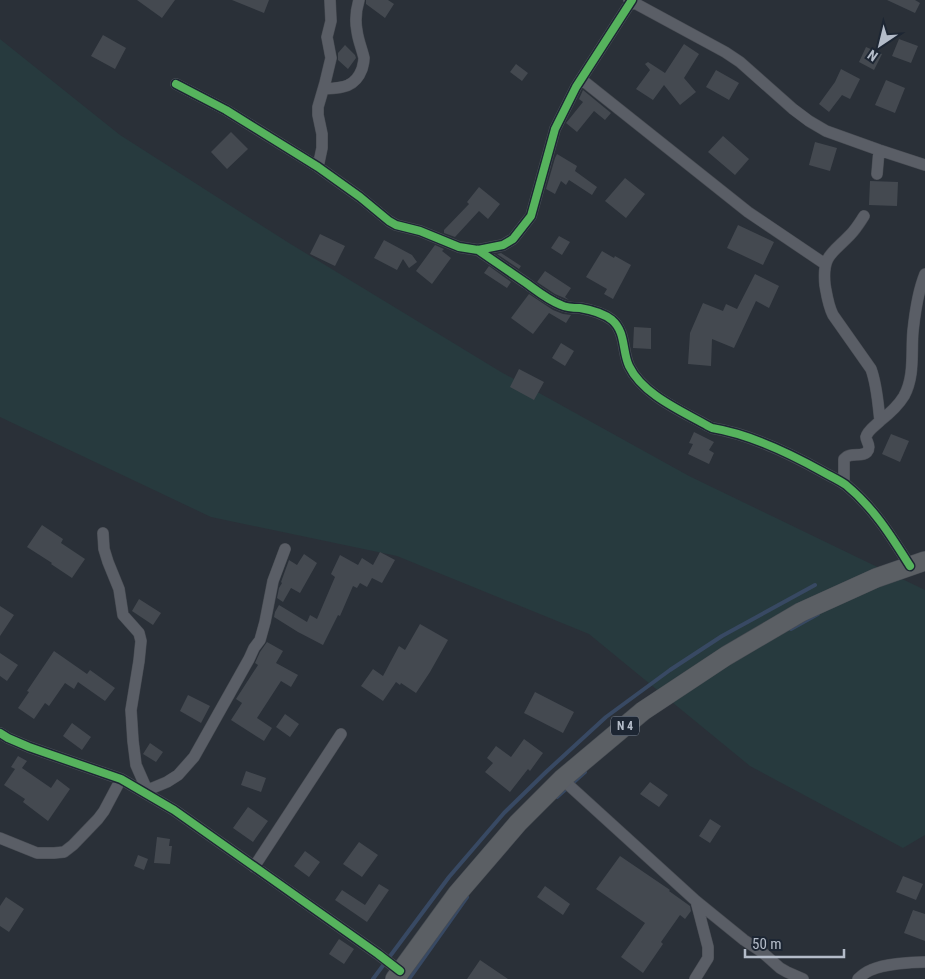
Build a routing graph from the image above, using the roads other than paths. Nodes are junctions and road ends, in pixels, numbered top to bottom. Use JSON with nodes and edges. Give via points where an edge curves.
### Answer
{"nodes":[{"id":1,"x":330,"y":0,"type":"edge"},
{"id":2,"x":359,"y":0,"type":"edge"},
{"id":3,"x":631,"y":0,"type":"edge"},
{"id":4,"x":581,"y":79,"type":"junction"},
{"id":5,"x":176,"y":84,"type":"dead end"},
{"id":6,"x":324,"y":89,"type":"junction"},
{"id":7,"x":879,"y":150,"type":"junction"},
{"id":8,"x":925,"y":165,"type":"edge"},
{"id":9,"x":318,"y":167,"type":"junction"},
{"id":10,"x":877,"y":174,"type":"dead end"},
{"id":11,"x":864,"y":216,"type":"dead end"},
{"id":12,"x":478,"y":250,"type":"junction"},
{"id":13,"x":825,"y":264,"type":"junction"},
{"id":14,"x":925,"y":274,"type":"edge"},
{"id":15,"x":880,"y":421,"type":"junction"},
{"id":16,"x":844,"y":484,"type":"junction"},
{"id":17,"x":103,"y":533,"type":"dead end"},
{"id":18,"x":285,"y":549,"type":"dead end"},
{"id":19,"x":918,"y":564,"type":"edge"},
{"id":20,"x":0,"y":733,"type":"edge"},
{"id":21,"x":341,"y":734,"type":"dead end"},
{"id":22,"x":121,"y":779,"type":"junction"},
{"id":23,"x":562,"y":779,"type":"junction"},
{"id":24,"x":145,"y":791,"type":"junction"},
{"id":25,"x":0,"y":838,"type":"edge"},
{"id":26,"x":254,"y":867,"type":"junction"},
{"id":27,"x":696,"y":901,"type":"junction"},
{"id":28,"x":925,"y":962,"type":"edge"},
{"id":29,"x":397,"y":975,"type":"edge"},
{"id":30,"x":695,"y":979,"type":"edge"},
{"id":31,"x":804,"y":979,"type":"edge"},
{"id":32,"x":858,"y":979,"type":"edge"}],
"edges":[{"from":1,"to":6,"type":"street","via":[[331,21],[327,37],[331,58]]},
{"from":2,"to":6,"type":"street","via":[[356,26],[364,62],[361,72],[349,85]]},
{"from":3,"to":4,"type":"street"},
{"from":3,"to":7,"type":"street","via":[[740,62],[809,121],[826,131]]},
{"from":4,"to":12,"type":"street","via":[[556,129],[531,216],[513,239],[503,245]]},
{"from":4,"to":13,"type":"street","via":[[748,212]]},
{"from":5,"to":9,"type":"street","via":[[226,110]]},
{"from":6,"to":9,"type":"street","via":[[318,107],[322,148]]},
{"from":7,"to":8,"type":"street"},
{"from":7,"to":10,"type":"street"},
{"from":9,"to":12,"type":"street","via":[[389,222],[459,247]]},
{"from":11,"to":13,"type":"street"},
{"from":12,"to":16,"type":"street","via":[[552,300],[567,307],[598,312],[614,322],[622,336],[629,366],[652,393],[712,428],[744,435]]},
{"from":13,"to":15,"type":"street","via":[[829,307],[871,369]]},
{"from":14,"to":15,"type":"street","via":[[913,330],[910,380],[899,403]]},
{"from":15,"to":16,"type":"street","via":[[866,437],[867,452],[844,459]]},
{"from":16,"to":19,"type":"street"},
{"from":17,"to":24,"type":"street","via":[[104,549],[119,589],[122,615],[139,634],[141,641],[131,710],[136,765]]},
{"from":18,"to":24,"type":"street","via":[[273,581],[260,640],[194,757],[178,775]]},
{"from":19,"to":23,"type":"highway","number":"N 4","via":[[876,578],[801,612],[726,656],[643,711]]},
{"from":20,"to":22,"type":"street","via":[[29,747]]},
{"from":21,"to":26,"type":"street"},
{"from":22,"to":24,"type":"street"},
{"from":22,"to":25,"type":"street","via":[[98,819],[64,852],[37,853]]},
{"from":23,"to":27,"type":"street"},
{"from":23,"to":29,"type":"highway","number":"N 4","via":[[498,845]]},
{"from":24,"to":26,"type":"street"},
{"from":26,"to":29,"type":"street","via":[[378,954]]},
{"from":27,"to":30,"type":"street","via":[[708,958]]},
{"from":27,"to":31,"type":"street","via":[[780,968]]},
{"from":28,"to":32,"type":"street","via":[[878,968]]}]}
